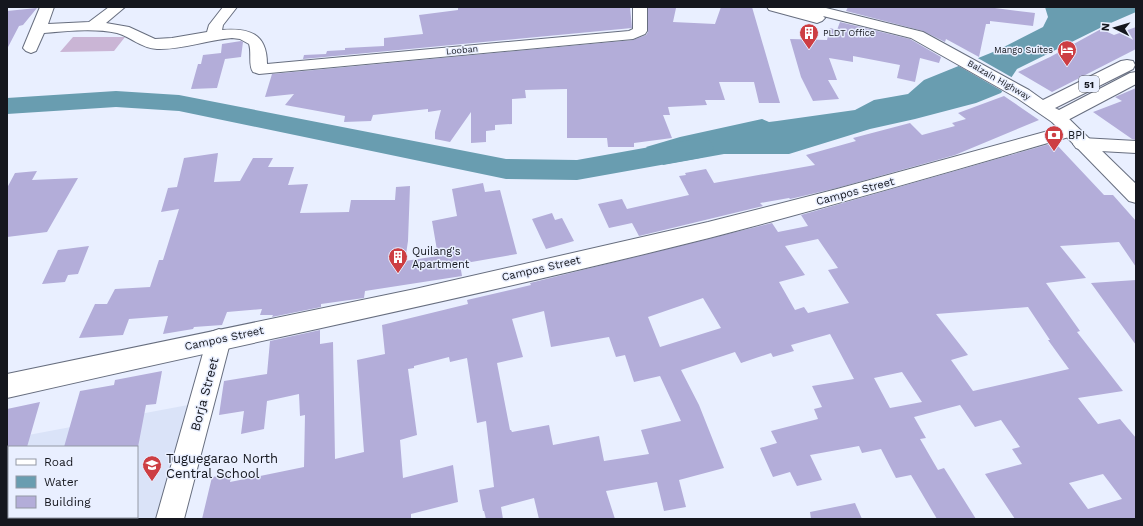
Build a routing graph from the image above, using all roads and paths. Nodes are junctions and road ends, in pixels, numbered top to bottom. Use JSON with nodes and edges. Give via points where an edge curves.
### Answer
{"nodes":[{"id":1,"x":47,"y":7,"type":"edge"},
{"id":2,"x":118,"y":7,"type":"edge"},
{"id":3,"x":230,"y":7,"type":"edge"},
{"id":4,"x":640,"y":7,"type":"edge"},
{"id":5,"x":774,"y":7,"type":"edge"},
{"id":6,"x":804,"y":7,"type":"edge"},
{"id":7,"x":91,"y":27,"type":"junction"},
{"id":8,"x":38,"y":29,"type":"junction"},
{"id":9,"x":214,"y":35,"type":"junction"},
{"id":10,"x":31,"y":48,"type":"dead end"},
{"id":11,"x":942,"y":48,"type":"junction"},
{"id":12,"x":1136,"y":62,"type":"edge"},
{"id":13,"x":1136,"y":77,"type":"edge"},
{"id":14,"x":1043,"y":107,"type":"junction"},
{"id":15,"x":1070,"y":131,"type":"junction"},
{"id":16,"x":1136,"y":147,"type":"edge"},
{"id":17,"x":1136,"y":196,"type":"edge"},
{"id":18,"x":219,"y":339,"type":"junction"},
{"id":19,"x":7,"y":386,"type":"edge"},
{"id":20,"x":170,"y":519,"type":"edge"}],
"edges":[{"from":1,"to":8,"type":"street"},
{"from":2,"to":7,"type":"street"},
{"from":3,"to":9,"type":"street","via":[[216,25]]},
{"from":4,"to":9,"type":"street","name":"Looban","via":[[640,31],[633,35],[259,69],[260,55],[256,44],[250,38],[227,34]]},
{"from":5,"to":11,"type":"street","name":"Balzain Highway"},
{"from":6,"to":11,"type":"street","name":"Balzain Highway","via":[[917,35]]},
{"from":7,"to":8,"type":"street"},
{"from":7,"to":9,"type":"street","via":[[120,29],[138,39],[156,44]]},
{"from":8,"to":10,"type":"street"},
{"from":11,"to":14,"type":"street","name":"Balzain Highway"},
{"from":12,"to":14,"type":"street","number":"51"},
{"from":13,"to":15,"type":"street","number":"51"},
{"from":14,"to":15,"type":"street","name":"Balzain Highway"},
{"from":15,"to":16,"type":"street"},
{"from":15,"to":17,"type":"street","name":"Balzain Highway"},
{"from":15,"to":18,"type":"street","name":"Campos Street","via":[[708,230],[415,298]]},
{"from":18,"to":19,"type":"street","name":"Campos Street"},
{"from":18,"to":20,"type":"street","name":"Borja Street"}]}
